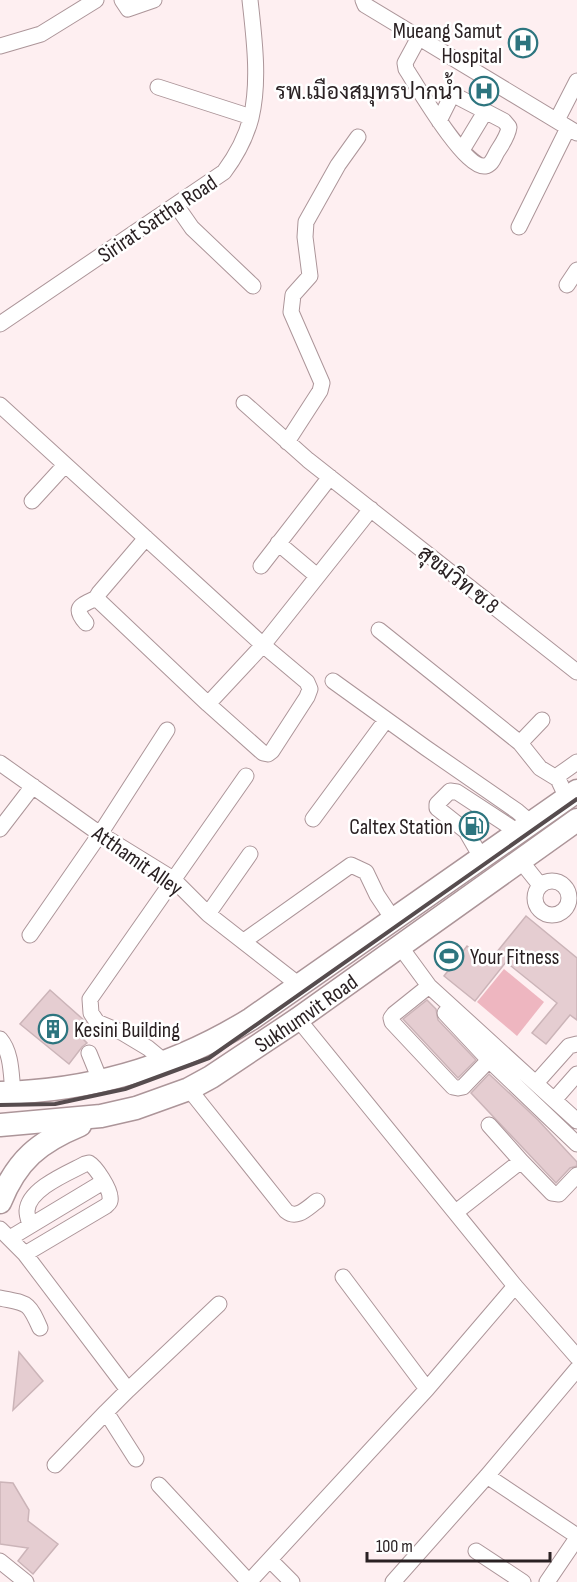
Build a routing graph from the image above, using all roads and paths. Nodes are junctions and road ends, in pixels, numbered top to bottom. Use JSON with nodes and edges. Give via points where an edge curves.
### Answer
{"nodes":[{"id":1,"x":96,"y":0,"type":"edge"},
{"id":2,"x":122,"y":0,"type":"edge"},
{"id":3,"x":154,"y":0,"type":"edge"},
{"id":4,"x":250,"y":0,"type":"edge"},
{"id":5,"x":363,"y":0,"type":"edge"},
{"id":6,"x":418,"y":39,"type":"junction"},
{"id":7,"x":0,"y":46,"type":"edge"},
{"id":8,"x":577,"y":81,"type":"edge"},
{"id":9,"x":158,"y":87,"type":"dead end"},
{"id":10,"x":485,"y":112,"type":"junction"},
{"id":11,"x":251,"y":117,"type":"junction"},
{"id":12,"x":439,"y":122,"type":"junction"},
{"id":13,"x":568,"y":127,"type":"edge"},
{"id":14,"x":358,"y":137,"type":"dead end"},
{"id":15,"x":462,"y":150,"type":"junction"},
{"id":16,"x":176,"y":205,"type":"junction"},
{"id":17,"x":519,"y":227,"type":"dead end"},
{"id":18,"x":577,"y":270,"type":"edge"},
{"id":19,"x":567,"y":285,"type":"dead end"},
{"id":20,"x":253,"y":286,"type":"dead end"},
{"id":21,"x":0,"y":324,"type":"edge"},
{"id":22,"x":244,"y":403,"type":"dead end"},
{"id":23,"x":0,"y":405,"type":"edge"},
{"id":24,"x":287,"y":442,"type":"junction"},
{"id":25,"x":65,"y":465,"type":"junction"},
{"id":26,"x":330,"y":477,"type":"junction"},
{"id":27,"x":32,"y":501,"type":"dead end"},
{"id":28,"x":370,"y":509,"type":"junction"},
{"id":29,"x":146,"y":538,"type":"junction"},
{"id":30,"x":278,"y":543,"type":"junction"},
{"id":31,"x":261,"y":566,"type":"dead end"},
{"id":32,"x":317,"y":576,"type":"junction"},
{"id":33,"x":96,"y":598,"type":"junction"},
{"id":34,"x":86,"y":623,"type":"dead end"},
{"id":35,"x":379,"y":630,"type":"dead end"},
{"id":36,"x":263,"y":645,"type":"junction"},
{"id":37,"x":577,"y":672,"type":"edge"},
{"id":38,"x":333,"y":681,"type":"dead end"},
{"id":39,"x":208,"y":704,"type":"junction"},
{"id":40,"x":386,"y":720,"type":"junction"},
{"id":41,"x":542,"y":720,"type":"dead end"},
{"id":42,"x":167,"y":730,"type":"dead end"},
{"id":43,"x":520,"y":743,"type":"junction"},
{"id":44,"x":577,"y":762,"type":"edge"},
{"id":45,"x":0,"y":763,"type":"edge"},
{"id":46,"x":246,"y":776,"type":"dead end"},
{"id":47,"x":33,"y":786,"type":"junction"},
{"id":48,"x":567,"y":789,"type":"edge"},
{"id":49,"x":313,"y":819,"type":"dead end"},
{"id":50,"x":576,"y":822,"type":"edge"},
{"id":51,"x":524,"y":827,"type":"junction"},
{"id":52,"x":0,"y":829,"type":"edge"},
{"id":53,"x":100,"y":834,"type":"junction"},
{"id":54,"x":479,"y":853,"type":"junction"},
{"id":55,"x":250,"y":854,"type":"dead end"},
{"id":56,"x":520,"y":860,"type":"junction"},
{"id":57,"x":446,"y":869,"type":"dead end"},
{"id":58,"x":173,"y":879,"type":"junction"},
{"id":59,"x":540,"y":885,"type":"dead end"},
{"id":60,"x":208,"y":914,"type":"junction"},
{"id":61,"x":393,"y":919,"type":"junction"},
{"id":62,"x":30,"y":935,"type":"dead end"},
{"id":63,"x":244,"y":941,"type":"junction"},
{"id":64,"x":399,"y":945,"type":"junction"},
{"id":65,"x":299,"y":985,"type":"junction"},
{"id":66,"x":426,"y":988,"type":"junction"},
{"id":67,"x":297,"y":1019,"type":"junction"},
{"id":68,"x":0,"y":1039,"type":"edge"},
{"id":69,"x":577,"y":1044,"type":"edge"},
{"id":70,"x":89,"y":1053,"type":"dead end"},
{"id":71,"x":5,"y":1060,"type":"edge"},
{"id":72,"x":489,"y":1060,"type":"junction"},
{"id":73,"x":165,"y":1062,"type":"junction"},
{"id":74,"x":577,"y":1074,"type":"edge"},
{"id":75,"x":100,"y":1080,"type":"junction"},
{"id":76,"x":536,"y":1083,"type":"junction"},
{"id":77,"x":189,"y":1089,"type":"junction"},
{"id":78,"x":6,"y":1093,"type":"edge"},
{"id":79,"x":554,"y":1100,"type":"junction"},
{"id":80,"x":101,"y":1116,"type":"junction"},
{"id":81,"x":577,"y":1121,"type":"edge"},
{"id":82,"x":0,"y":1125,"type":"edge"},
{"id":83,"x":489,"y":1125,"type":"dead end"},
{"id":84,"x":577,"y":1144,"type":"edge"},
{"id":85,"x":521,"y":1161,"type":"junction"},
{"id":86,"x":577,"y":1175,"type":"edge"},
{"id":87,"x":103,"y":1182,"type":"junction"},
{"id":88,"x":317,"y":1201,"type":"dead end"},
{"id":89,"x":0,"y":1202,"type":"edge"},
{"id":90,"x":456,"y":1212,"type":"junction"},
{"id":91,"x":30,"y":1225,"type":"junction"},
{"id":92,"x":5,"y":1234,"type":"edge"},
{"id":93,"x":25,"y":1254,"type":"junction"},
{"id":94,"x":343,"y":1277,"type":"dead end"},
{"id":95,"x":515,"y":1286,"type":"junction"},
{"id":96,"x":0,"y":1298,"type":"edge"},
{"id":97,"x":219,"y":1304,"type":"dead end"},
{"id":98,"x":40,"y":1328,"type":"dead end"},
{"id":99,"x":577,"y":1357,"type":"edge"},
{"id":100,"x":577,"y":1369,"type":"edge"},
{"id":101,"x":427,"y":1389,"type":"junction"},
{"id":102,"x":128,"y":1390,"type":"junction"},
{"id":103,"x":106,"y":1412,"type":"junction"},
{"id":104,"x":136,"y":1459,"type":"dead end"},
{"id":105,"x":55,"y":1465,"type":"dead end"},
{"id":106,"x":487,"y":1476,"type":"junction"},
{"id":107,"x":159,"y":1485,"type":"dead end"},
{"id":108,"x":577,"y":1537,"type":"edge"},
{"id":109,"x":476,"y":1551,"type":"dead end"},
{"id":110,"x":571,"y":1559,"type":"edge"},
{"id":111,"x":270,"y":1560,"type":"junction"},
{"id":112,"x":0,"y":1561,"type":"edge"},
{"id":113,"x":26,"y":1582,"type":"edge"},
{"id":114,"x":292,"y":1582,"type":"edge"},
{"id":115,"x":394,"y":1582,"type":"edge"},
{"id":116,"x":523,"y":1582,"type":"edge"},
{"id":117,"x":547,"y":1582,"type":"edge"}],
"edges":[{"from":1,"to":7,"type":"street","via":[[42,34]]},
{"from":2,"to":3,"type":"street","via":[[128,9]]},
{"from":4,"to":11,"type":"street","name":"Sirirat Sattha Road","via":[[255,65]]},
{"from":5,"to":6,"type":"street","via":[[365,6]]},
{"from":6,"to":12,"type":"street","via":[[405,63],[406,69]]},
{"from":6,"to":13,"type":"street"},
{"from":8,"to":13,"type":"street"},
{"from":9,"to":11,"type":"street"},
{"from":10,"to":12,"type":"street","via":[[453,96]]},
{"from":10,"to":15,"type":"street"},
{"from":10,"to":15,"type":"street","via":[[508,127],[490,164],[476,164]]},
{"from":11,"to":16,"type":"street","name":"Sirirat Sattha Road","via":[[236,156],[224,172]]},
{"from":12,"to":15,"type":"street"},
{"from":13,"to":17,"type":"street"},
{"from":14,"to":24,"type":"street","via":[[306,222],[310,276],[293,296],[291,312],[322,383]]},
{"from":16,"to":20,"type":"street","via":[[192,228]]},
{"from":16,"to":21,"type":"street","name":"Sirirat Sattha Road"},
{"from":18,"to":19,"type":"street"},
{"from":22,"to":24,"type":"street","name":"สุขมวิท ซ.8"},
{"from":23,"to":25,"type":"street"},
{"from":24,"to":26,"type":"street","name":"สุขมวิท ซ.8"},
{"from":25,"to":27,"type":"street"},
{"from":25,"to":29,"type":"street"},
{"from":26,"to":28,"type":"street","name":"สุขมวิท ซ.8"},
{"from":26,"to":30,"type":"street"},
{"from":28,"to":32,"type":"street"},
{"from":28,"to":37,"type":"street","name":"สุขมวิท ซ.8"},
{"from":29,"to":33,"type":"street"},
{"from":29,"to":36,"type":"street"},
{"from":30,"to":31,"type":"street"},
{"from":30,"to":32,"type":"street"},
{"from":32,"to":36,"type":"street"},
{"from":33,"to":34,"type":"street","via":[[78,610]]},
{"from":33,"to":39,"type":"street"},
{"from":35,"to":43,"type":"street"},
{"from":36,"to":39,"type":"street"},
{"from":36,"to":39,"type":"street","via":[[307,682],[310,689],[272,751],[263,753]]},
{"from":38,"to":40,"type":"street"},
{"from":40,"to":49,"type":"street"},
{"from":40,"to":51,"type":"street","via":[[518,812]]},
{"from":41,"to":43,"type":"street"},
{"from":42,"to":53,"type":"street"},
{"from":43,"to":48,"type":"street","via":[[540,768]]},
{"from":44,"to":48,"type":"street","via":[[560,774]]},
{"from":45,"to":47,"type":"street","name":"Atthamit Alley"},
{"from":46,"to":58,"type":"street"},
{"from":47,"to":52,"type":"street"},
{"from":47,"to":53,"type":"street","name":"Atthamit Alley"},
{"from":48,"to":51,"type":"highway","name":"Sukhumvit Road"},
{"from":50,"to":56,"type":"highway","name":"Sukhumvit Road"},
{"from":51,"to":54,"type":"highway","name":"Sukhumvit Road"},
{"from":51,"to":54,"type":"street","via":[[450,792],[437,808],[466,831]]},
{"from":53,"to":58,"type":"street","name":"Atthamit Alley"},
{"from":53,"to":62,"type":"street"},
{"from":54,"to":57,"type":"street"},
{"from":54,"to":61,"type":"highway","name":"Sukhumvit Road"},
{"from":55,"to":60,"type":"street"},
{"from":56,"to":59,"type":"street"},
{"from":56,"to":64,"type":"highway","name":"Sukhumvit Road"},
{"from":58,"to":60,"type":"street","name":"Atthamit Alley"},
{"from":58,"to":73,"type":"street","via":[[108,971],[89,1007],[98,1022],[123,1033]]},
{"from":60,"to":63,"type":"street","name":"Atthamit Alley"},
{"from":61,"to":63,"type":"street","via":[[366,872],[351,865]]},
{"from":61,"to":65,"type":"highway","name":"Sukhumvit Road"},
{"from":63,"to":65,"type":"street","name":"Atthamit Alley"},
{"from":64,"to":66,"type":"street"},
{"from":64,"to":67,"type":"highway","name":"Sukhumvit Road"},
{"from":65,"to":73,"type":"highway","name":"Sukhumvit Road","via":[[226,1034]]},
{"from":66,"to":72,"type":"street"},
{"from":66,"to":72,"type":"street","via":[[391,1018],[399,1030],[453,1087],[463,1087]]},
{"from":66,"to":76,"type":"street"},
{"from":67,"to":77,"type":"highway","name":"Sukhumvit Road"},
{"from":67,"to":90,"type":"street"},
{"from":68,"to":71,"type":"street"},
{"from":69,"to":76,"type":"street","via":[[569,1046]]},
{"from":70,"to":75,"type":"street"},
{"from":71,"to":78,"type":"street"},
{"from":72,"to":84,"type":"street"},
{"from":73,"to":75,"type":"highway","name":"Sukhumvit Road"},
{"from":74,"to":79,"type":"street"},
{"from":75,"to":78,"type":"highway","name":"Sukhumvit Road","via":[[55,1090]]},
{"from":75,"to":80,"type":"highway","via":[[89,1085],[84,1096],[90,1112]]},
{"from":76,"to":79,"type":"street"},
{"from":77,"to":80,"type":"highway","name":"Sukhumvit Road"},
{"from":77,"to":88,"type":"street","via":[[286,1211],[297,1216]]},
{"from":79,"to":81,"type":"street"},
{"from":80,"to":82,"type":"highway","name":"Sukhumvit Road"},
{"from":80,"to":89,"type":"highway","via":[[38,1147],[9,1181]]},
{"from":83,"to":85,"type":"street"},
{"from":85,"to":86,"type":"street","via":[[552,1192],[559,1194]]},
{"from":85,"to":90,"type":"street"},
{"from":87,"to":91,"type":"street"},
{"from":87,"to":91,"type":"street","via":[[89,1163],[36,1191],[27,1210]]},
{"from":87,"to":93,"type":"street","via":[[111,1198],[106,1206]]},
{"from":90,"to":95,"type":"street"},
{"from":91,"to":92,"type":"street"},
{"from":92,"to":93,"type":"street"},
{"from":93,"to":102,"type":"street"},
{"from":94,"to":101,"type":"street"},
{"from":95,"to":99,"type":"street"},
{"from":95,"to":101,"type":"street"},
{"from":96,"to":98,"type":"street","via":[[24,1302]]},
{"from":97,"to":102,"type":"street"},
{"from":100,"to":106,"type":"street"},
{"from":101,"to":111,"type":"street"},
{"from":102,"to":103,"type":"street"},
{"from":103,"to":104,"type":"street"},
{"from":103,"to":105,"type":"street"},
{"from":106,"to":108,"type":"street"},
{"from":106,"to":115,"type":"street"},
{"from":107,"to":111,"type":"street","via":[[249,1582]]},
{"from":108,"to":110,"type":"street"},
{"from":109,"to":116,"type":"street"},
{"from":110,"to":117,"type":"street"},
{"from":111,"to":114,"type":"street"},
{"from":112,"to":113,"type":"street"}]}
